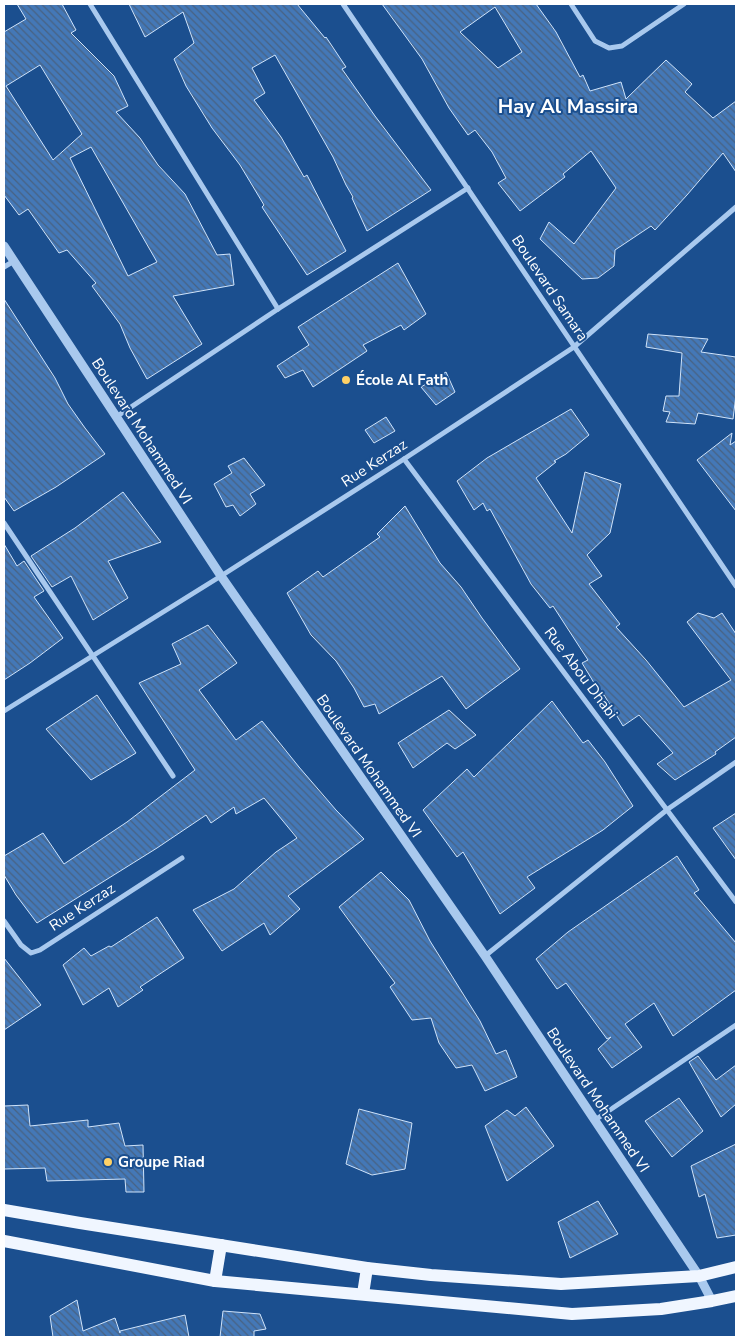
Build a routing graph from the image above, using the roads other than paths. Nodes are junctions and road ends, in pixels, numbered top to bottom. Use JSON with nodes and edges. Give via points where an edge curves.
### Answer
{"nodes":[{"id":1,"x":90,"y":4,"type":"edge"},
{"id":2,"x":343,"y":4,"type":"edge"},
{"id":3,"x":571,"y":4,"type":"edge"},
{"id":4,"x":684,"y":4,"type":"edge"},
{"id":5,"x":468,"y":188,"type":"junction"},
{"id":6,"x":736,"y":207,"type":"edge"},
{"id":7,"x":4,"y":246,"type":"edge"},
{"id":8,"x":14,"y":261,"type":"junction"},
{"id":9,"x":4,"y":267,"type":"edge"},
{"id":10,"x":278,"y":309,"type":"junction"},
{"id":11,"x":574,"y":347,"type":"junction"},
{"id":12,"x":116,"y":417,"type":"junction"},
{"id":13,"x":404,"y":459,"type":"junction"},
{"id":14,"x":4,"y":523,"type":"edge"},
{"id":15,"x":221,"y":576,"type":"junction"},
{"id":16,"x":736,"y":586,"type":"edge"},
{"id":17,"x":94,"y":656,"type":"junction"},
{"id":18,"x":4,"y":711,"type":"edge"},
{"id":19,"x":736,"y":762,"type":"edge"},
{"id":20,"x":173,"y":776,"type":"dead end"},
{"id":21,"x":668,"y":809,"type":"junction"},
{"id":22,"x":182,"y":858,"type":"dead end"},
{"id":23,"x":736,"y":902,"type":"edge"},
{"id":24,"x":4,"y":921,"type":"edge"},
{"id":25,"x":485,"y":956,"type":"junction"},
{"id":26,"x":736,"y":1025,"type":"edge"},
{"id":27,"x":594,"y":1120,"type":"junction"},
{"id":28,"x":4,"y":1210,"type":"edge"},
{"id":29,"x":4,"y":1241,"type":"edge"},
{"id":30,"x":221,"y":1245,"type":"junction"},
{"id":31,"x":736,"y":1267,"type":"edge"},
{"id":32,"x":367,"y":1268,"type":"junction"},
{"id":33,"x":699,"y":1276,"type":"junction"},
{"id":34,"x":215,"y":1281,"type":"junction"},
{"id":35,"x":363,"y":1294,"type":"junction"},
{"id":36,"x":736,"y":1296,"type":"edge"},
{"id":37,"x":712,"y":1301,"type":"junction"}],
"edges":[{"from":1,"to":10,"type":"street"},
{"from":2,"to":5,"type":"street","name":"Boulevard Samara"},
{"from":3,"to":4,"type":"street","via":[[595,41],[609,48],[622,46]]},
{"from":5,"to":10,"type":"street"},
{"from":5,"to":11,"type":"street","name":"Boulevard Samara"},
{"from":6,"to":11,"type":"street","name":"Rue Kerzaz"},
{"from":7,"to":8,"type":"street","name":"Boulevard Mohammed VI"},
{"from":8,"to":9,"type":"street"},
{"from":8,"to":12,"type":"street","name":"Boulevard Mohammed VI"},
{"from":10,"to":12,"type":"street"},
{"from":11,"to":13,"type":"street","name":"Rue Kerzaz"},
{"from":11,"to":16,"type":"street","name":"Boulevard Samara"},
{"from":12,"to":15,"type":"street","name":"Boulevard Mohammed VI"},
{"from":13,"to":15,"type":"street","name":"Rue Kerzaz"},
{"from":13,"to":21,"type":"street","name":"Rue Abou Dhabi"},
{"from":14,"to":17,"type":"street"},
{"from":15,"to":17,"type":"street","name":"Rue Kerzaz"},
{"from":15,"to":25,"type":"street","name":"Boulevard Mohammed VI"},
{"from":17,"to":18,"type":"street","name":"Rue Kerzaz"},
{"from":17,"to":20,"type":"street"},
{"from":19,"to":21,"type":"street"},
{"from":21,"to":23,"type":"street","name":"Rue Abou Dhabi"},
{"from":21,"to":25,"type":"street"},
{"from":22,"to":24,"type":"street","name":"Rue Kerzaz","via":[[40,950],[31,953],[21,945]]},
{"from":25,"to":27,"type":"street","name":"Boulevard Mohammed VI"},
{"from":26,"to":27,"type":"street"},
{"from":27,"to":33,"type":"street","name":"Boulevard Mohammed VI"},
{"from":28,"to":30,"type":"main road"},
{"from":29,"to":34,"type":"main road"},
{"from":30,"to":32,"type":"main road"},
{"from":30,"to":34,"type":"main road"},
{"from":31,"to":33,"type":"main road"},
{"from":32,"to":33,"type":"main road","via":[[561,1284]]},
{"from":32,"to":35,"type":"main road"},
{"from":33,"to":37,"type":"street","name":"Boulevard Mohammed VI"},
{"from":34,"to":35,"type":"main road"},
{"from":35,"to":37,"type":"main road","via":[[572,1314],[661,1309]]},
{"from":36,"to":37,"type":"main road"}]}
